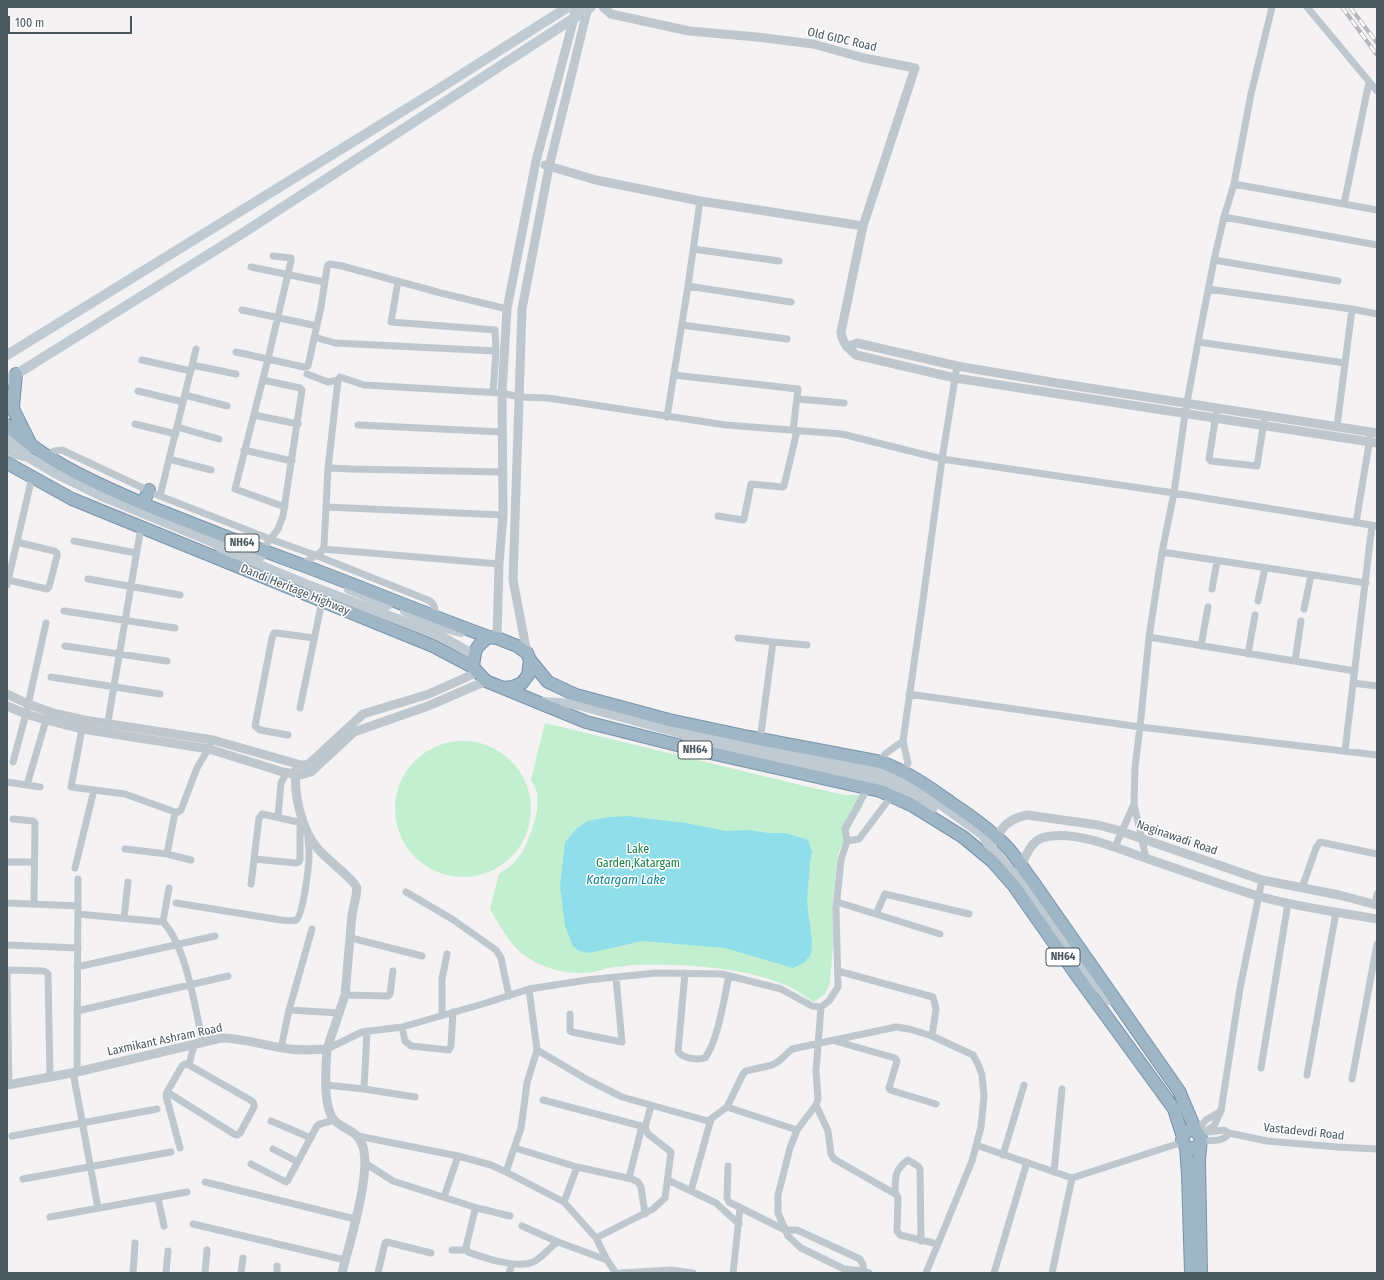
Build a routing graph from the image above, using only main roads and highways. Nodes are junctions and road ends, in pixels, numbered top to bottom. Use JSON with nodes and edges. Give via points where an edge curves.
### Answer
{"nodes":[{"id":1,"x":568,"y":7,"type":"edge"},
{"id":2,"x":589,"y":8,"type":"edge"},
{"id":3,"x":7,"y":355,"type":"edge"},
{"id":4,"x":12,"y":377,"type":"edge"},
{"id":5,"x":7,"y":425,"type":"edge"},
{"id":6,"x":7,"y":435,"type":"edge"},
{"id":7,"x":31,"y":444,"type":"junction"},
{"id":8,"x":7,"y":448,"type":"edge"},
{"id":9,"x":28,"y":457,"type":"junction"},
{"id":10,"x":7,"y":464,"type":"edge"},
{"id":11,"x":149,"y":490,"type":"road end"},
{"id":12,"x":144,"y":504,"type":"junction"},
{"id":13,"x":215,"y":543,"type":"junction"},
{"id":14,"x":490,"y":638,"type":"junction"},
{"id":15,"x":528,"y":657,"type":"junction"},
{"id":16,"x":478,"y":669,"type":"junction"},
{"id":17,"x":548,"y":682,"type":"junction"},
{"id":18,"x":503,"y":688,"type":"junction"},
{"id":19,"x":535,"y":702,"type":"junction"},
{"id":20,"x":575,"y":704,"type":"junction"},
{"id":21,"x":673,"y":730,"type":"junction"},
{"id":22,"x":759,"y":742,"type":"junction"},
{"id":23,"x":874,"y":775,"type":"junction"},
{"id":24,"x":899,"y":784,"type":"junction"},
{"id":25,"x":990,"y":846,"type":"junction"},
{"id":26,"x":1016,"y":875,"type":"junction"},
{"id":27,"x":1180,"y":1108,"type":"junction"},
{"id":28,"x":1199,"y":1137,"type":"junction"},
{"id":29,"x":1184,"y":1142,"type":"junction"},
{"id":30,"x":1191,"y":1273,"type":"edge"},
{"id":31,"x":1201,"y":1273,"type":"edge"}],
"edges":[{"from":1,"to":3,"type":"main road"},
{"from":2,"to":4,"type":"main road","via":[[250,229]]},
{"from":4,"to":7,"type":"highway","via":[[14,411]]},
{"from":5,"to":7,"type":"highway","number":"NH64"},
{"from":6,"to":9,"type":"main road"},
{"from":7,"to":12,"type":"highway","number":"NH64","via":[[50,458]]},
{"from":8,"to":9,"type":"main road","via":[[15,454]]},
{"from":9,"to":13,"type":"main road","via":[[104,497]]},
{"from":10,"to":16,"type":"highway","name":"Dandi Heritage Highway","number":"NH64","via":[[72,499],[433,646]]},
{"from":11,"to":12,"type":"highway"},
{"from":12,"to":14,"type":"highway","number":"NH64"},
{"from":13,"to":14,"type":"main road","via":[[226,544],[300,570],[446,628]]},
{"from":13,"to":16,"type":"main road","via":[[223,550],[439,635]]},
{"from":14,"to":15,"type":"highway","number":"NH64","via":[[518,646]]},
{"from":14,"to":16,"type":"highway","via":[[478,645]]},
{"from":15,"to":17,"type":"highway","number":"NH64"},
{"from":15,"to":18,"type":"highway","via":[[528,675],[522,683]]},
{"from":16,"to":18,"type":"highway","number":"NH64"},
{"from":17,"to":20,"type":"main road"},
{"from":17,"to":22,"type":"highway","number":"NH64","via":[[576,695]]},
{"from":18,"to":19,"type":"highway","number":"NH64"},
{"from":19,"to":20,"type":"main road"},
{"from":19,"to":23,"type":"highway","number":"NH64","via":[[586,722],[689,749]]},
{"from":20,"to":21,"type":"main road"},
{"from":21,"to":22,"type":"main road"},
{"from":21,"to":23,"type":"main road","via":[[710,744]]},
{"from":22,"to":23,"type":"highway","number":"NH64"},
{"from":23,"to":24,"type":"highway","number":"NH64"},
{"from":23,"to":24,"type":"highway","number":"NH64"},
{"from":24,"to":25,"type":"highway","number":"NH64","via":[[932,817],[963,838]]},
{"from":24,"to":25,"type":"highway","number":"NH64","via":[[921,782],[973,818]]},
{"from":25,"to":26,"type":"highway","number":"NH64"},
{"from":25,"to":26,"type":"highway","number":"NH64","via":[[1011,852]]},
{"from":26,"to":27,"type":"highway","number":"NH64","via":[[1075,974]]},
{"from":26,"to":27,"type":"main road","via":[[1094,986],[1101,989],[1171,1088]]},
{"from":26,"to":27,"type":"highway","number":"NH64","via":[[1179,1091]]},
{"from":27,"to":28,"type":"highway","number":"NH64"},
{"from":27,"to":29,"type":"highway","number":"NH64"},
{"from":28,"to":29,"type":"highway","via":[[1195,1148]]},
{"from":28,"to":29,"type":"highway","via":[[1192,1130],[1186,1131]]},
{"from":28,"to":31,"type":"highway","number":"NH64"},
{"from":29,"to":30,"type":"highway","number":"NH64","via":[[1188,1174]]}]}
